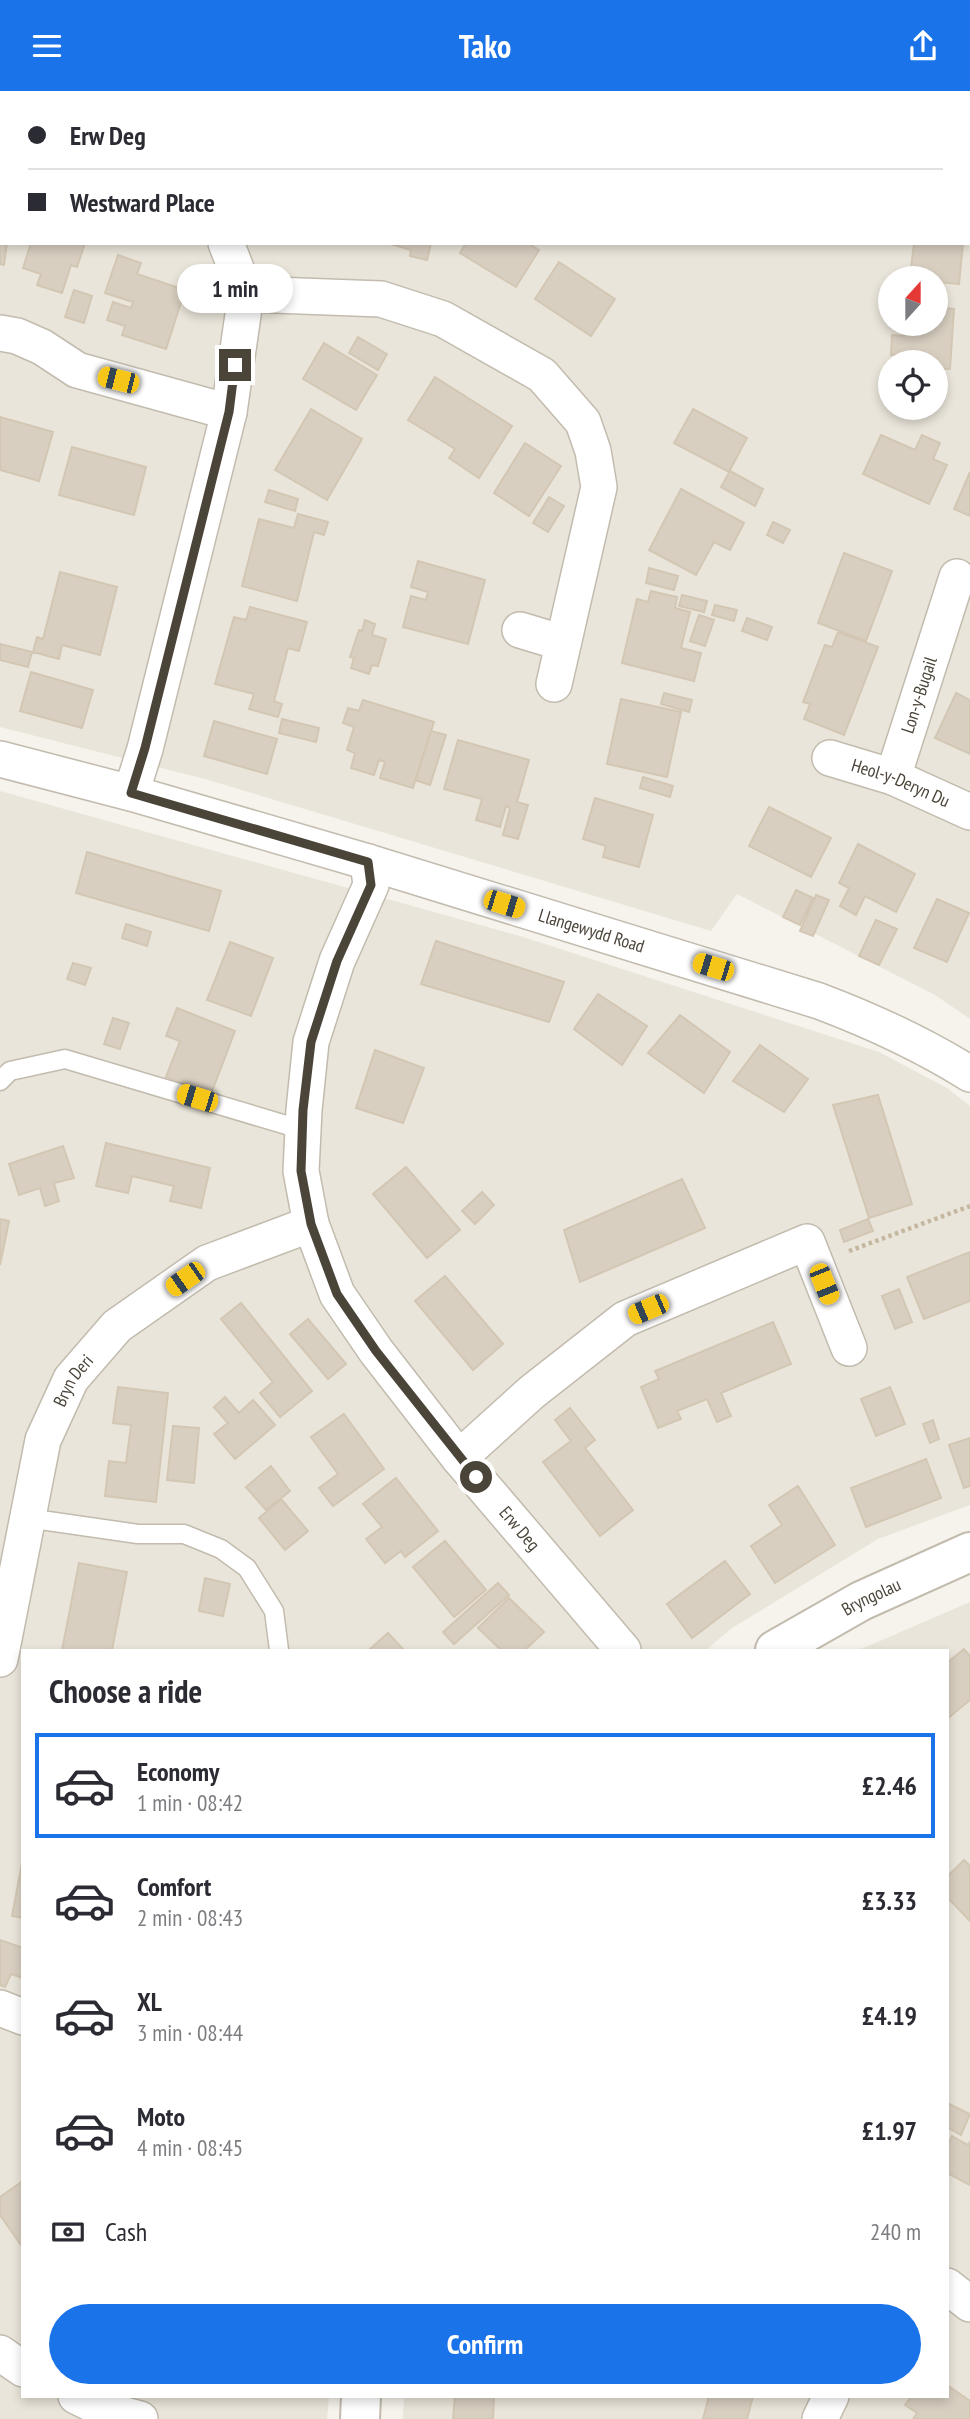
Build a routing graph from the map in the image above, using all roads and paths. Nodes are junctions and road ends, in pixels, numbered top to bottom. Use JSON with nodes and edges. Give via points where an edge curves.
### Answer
{"nodes":[{"id":1,"x":227,"y":245,"type":"edge"},
{"id":2,"x":246,"y":294,"type":"junction"},
{"id":3,"x":0,"y":333,"type":"edge"},
{"id":4,"x":229,"y":412,"type":"junction"},
{"id":5,"x":957,"y":577,"type":"dead end"},
{"id":6,"x":958,"y":617,"type":"edge"},
{"id":7,"x":520,"y":630,"type":"dead end"},
{"id":8,"x":563,"y":643,"type":"junction"},
{"id":9,"x":554,"y":684,"type":"dead end"},
{"id":10,"x":830,"y":758,"type":"dead end"},
{"id":11,"x":0,"y":759,"type":"edge"},
{"id":12,"x":893,"y":777,"type":"junction"},
{"id":13,"x":131,"y":793,"type":"junction"},
{"id":14,"x":970,"y":812,"type":"edge"},
{"id":15,"x":368,"y":862,"type":"junction"},
{"id":16,"x":970,"y":1074,"type":"edge"},
{"id":17,"x":0,"y":1081,"type":"edge"},
{"id":18,"x":303,"y":1130,"type":"junction"},
{"id":19,"x":970,"y":1206,"type":"edge"},
{"id":20,"x":311,"y":1224,"type":"junction"},
{"id":21,"x":806,"y":1241,"type":"junction"},
{"id":22,"x":849,"y":1348,"type":"dead end"},
{"id":23,"x":459,"y":1458,"type":"junction"},
{"id":24,"x":27,"y":1518,"type":"junction"},
{"id":25,"x":970,"y":1552,"type":"edge"},
{"id":26,"x":279,"y":1649,"type":"edge"},
{"id":27,"x":622,"y":1649,"type":"edge"},
{"id":28,"x":777,"y":1649,"type":"edge"},
{"id":29,"x":0,"y":1659,"type":"edge"},
{"id":30,"x":0,"y":2008,"type":"edge"},
{"id":31,"x":21,"y":2016,"type":"edge"},
{"id":32,"x":949,"y":2288,"type":"edge"},
{"id":33,"x":970,"y":2304,"type":"edge"},
{"id":34,"x":0,"y":2353,"type":"edge"},
{"id":35,"x":21,"y":2368,"type":"edge"},
{"id":36,"x":80,"y":2398,"type":"edge"},
{"id":37,"x":361,"y":2398,"type":"edge"},
{"id":38,"x":830,"y":2398,"type":"edge"},
{"id":39,"x":140,"y":2419,"type":"edge"},
{"id":40,"x":360,"y":2419,"type":"edge"},
{"id":41,"x":820,"y":2419,"type":"edge"}],
"edges":[{"from":1,"to":2,"type":"street"},
{"from":2,"to":4,"type":"street"},
{"from":2,"to":8,"type":"street","via":[[381,299],[443,319],[542,375],[583,422],[599,487]]},
{"from":3,"to":4,"type":"street","via":[[42,347],[77,370]]},
{"from":4,"to":13,"type":"street"},
{"from":5,"to":6,"type":"street","name":"Lon-y-Bugail"},
{"from":6,"to":12,"type":"street","name":"Lon-y-Bugail"},
{"from":7,"to":8,"type":"street"},
{"from":8,"to":9,"type":"street"},
{"from":10,"to":12,"type":"street","name":"Heol-y-Deryn Du"},
{"from":11,"to":13,"type":"street","name":"Llangewydd Road"},
{"from":12,"to":14,"type":"street","name":"Heol-y-Deryn Du"},
{"from":13,"to":15,"type":"street","name":"Llangewydd Road"},
{"from":15,"to":16,"type":"street","name":"Llangewydd Road","via":[[819,1000],[879,1023]]},
{"from":15,"to":18,"type":"street","name":"Erw Deg","via":[[371,885],[337,961],[311,1042]]},
{"from":17,"to":18,"type":"lane","via":[[10,1071],[65,1059]]},
{"from":18,"to":20,"type":"street","name":"Erw Deg","via":[[301,1171]]},
{"from":19,"to":21,"type":"path"},
{"from":20,"to":23,"type":"street","name":"Erw Deg","via":[[337,1294]]},
{"from":20,"to":24,"type":"street","name":"Bryn Deri","via":[[207,1263],[117,1326],[71,1379],[54,1415],[43,1440]]},
{"from":21,"to":22,"type":"street"},
{"from":21,"to":23,"type":"street","via":[[625,1319],[531,1392]]},
{"from":23,"to":27,"type":"street","name":"Erw Deg"},
{"from":24,"to":26,"type":"lane","via":[[138,1534],[184,1534],[221,1549],[247,1568],[274,1611]]},
{"from":24,"to":29,"type":"street","name":"Bryn Deri"},
{"from":25,"to":28,"type":"street","name":"Bryngolau","via":[[861,1601]]},
{"from":30,"to":31,"type":"street"},
{"from":32,"to":33,"type":"street"},
{"from":34,"to":35,"type":"street"},
{"from":36,"to":39,"type":"street"},
{"from":37,"to":40,"type":"street"},
{"from":38,"to":41,"type":"street"}]}
